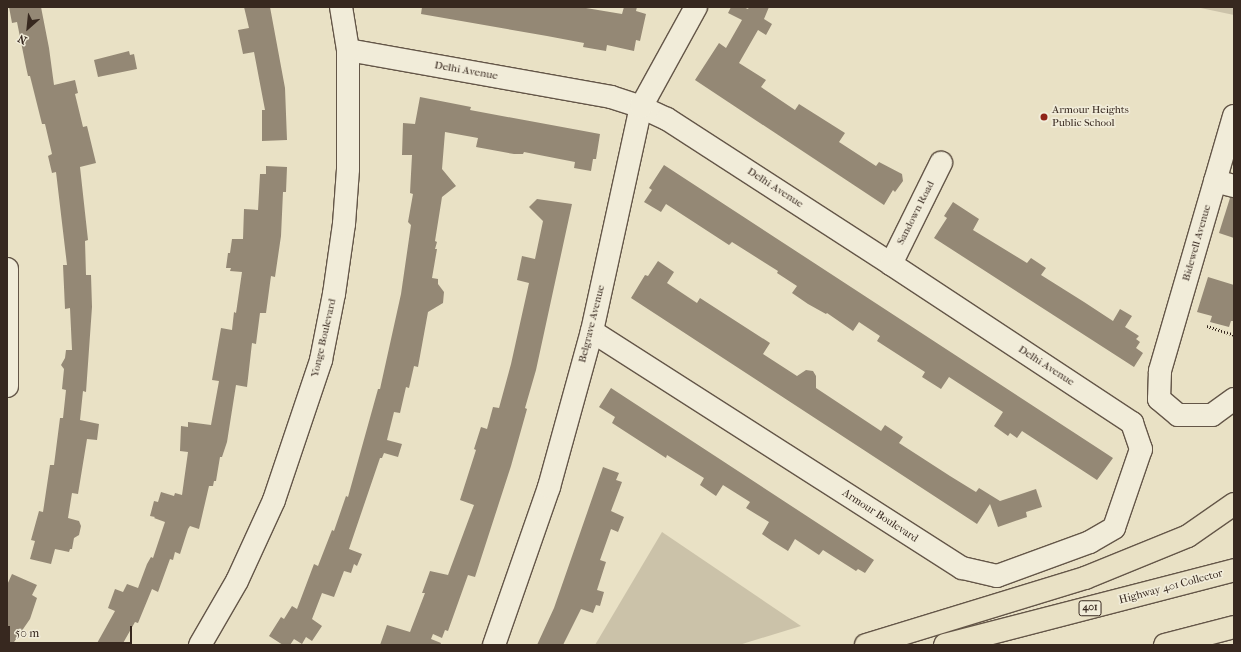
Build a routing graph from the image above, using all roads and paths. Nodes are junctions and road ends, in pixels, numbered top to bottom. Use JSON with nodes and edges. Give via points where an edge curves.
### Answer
{"nodes":[{"id":1,"x":341,"y":7,"type":"edge"},
{"id":2,"x":696,"y":7,"type":"edge"},
{"id":3,"x":348,"y":50,"type":"junction"},
{"id":4,"x":641,"y":107,"type":"junction"},
{"id":5,"x":1234,"y":116,"type":"edge"},
{"id":6,"x":941,"y":163,"type":"dead end"},
{"id":7,"x":1224,"y":184,"type":"edge"},
{"id":8,"x":891,"y":264,"type":"junction"},
{"id":9,"x":7,"y":269,"type":"edge"},
{"id":10,"x":1207,"y":326,"type":"dead end"},
{"id":11,"x":592,"y":331,"type":"junction"},
{"id":12,"x":1234,"y":334,"type":"edge"},
{"id":13,"x":7,"y":386,"type":"edge"},
{"id":14,"x":1234,"y":399,"type":"edge"},
{"id":15,"x":1141,"y":449,"type":"joint"},
{"id":16,"x":1234,"y":504,"type":"edge"},
{"id":17,"x":1234,"y":570,"type":"edge"},
{"id":18,"x":1234,"y":627,"type":"edge"},
{"id":19,"x":200,"y":645,"type":"edge"},
{"id":20,"x":494,"y":645,"type":"edge"},
{"id":21,"x":866,"y":645,"type":"edge"},
{"id":22,"x":945,"y":645,"type":"edge"},
{"id":23,"x":1165,"y":645,"type":"edge"}],
"edges":[{"from":1,"to":3,"type":"street","name":"Yonge Boulevard"},
{"from":2,"to":4,"type":"street","name":"Belgrave Avenue"},
{"from":3,"to":4,"type":"street","name":"Delhi Avenue","via":[[611,97]]},
{"from":3,"to":19,"type":"street","name":"Yonge Boulevard","via":[[348,146],[344,224],[321,360],[274,500],[237,580]]},
{"from":4,"to":8,"type":"street","name":"Delhi Avenue","via":[[682,128]]},
{"from":4,"to":11,"type":"street","name":"Belgrave Avenue"},
{"from":5,"to":7,"type":"street","name":"Bidewell Avenue"},
{"from":6,"to":8,"type":"street","name":"Sandown Road"},
{"from":7,"to":14,"type":"street","name":"Bidewell Avenue","via":[[1160,371],[1159,399],[1178,415],[1212,415]]},
{"from":8,"to":15,"type":"street","name":"Delhi Avenue","via":[[1132,423]]},
{"from":9,"to":13,"type":"street"},
{"from":10,"to":12,"type":"path"},
{"from":11,"to":15,"type":"street","name":"Armour Boulevard","via":[[962,568],[997,576],[1090,542],[1114,528]]},
{"from":11,"to":20,"type":"street","name":"Belgrave Avenue","via":[[548,487]]},
{"from":16,"to":21,"type":"highway","via":[[1188,536],[1085,578]]},
{"from":17,"to":22,"type":"highway","name":"Highway 401 Collector","number":"401"},
{"from":18,"to":23,"type":"highway"}]}
